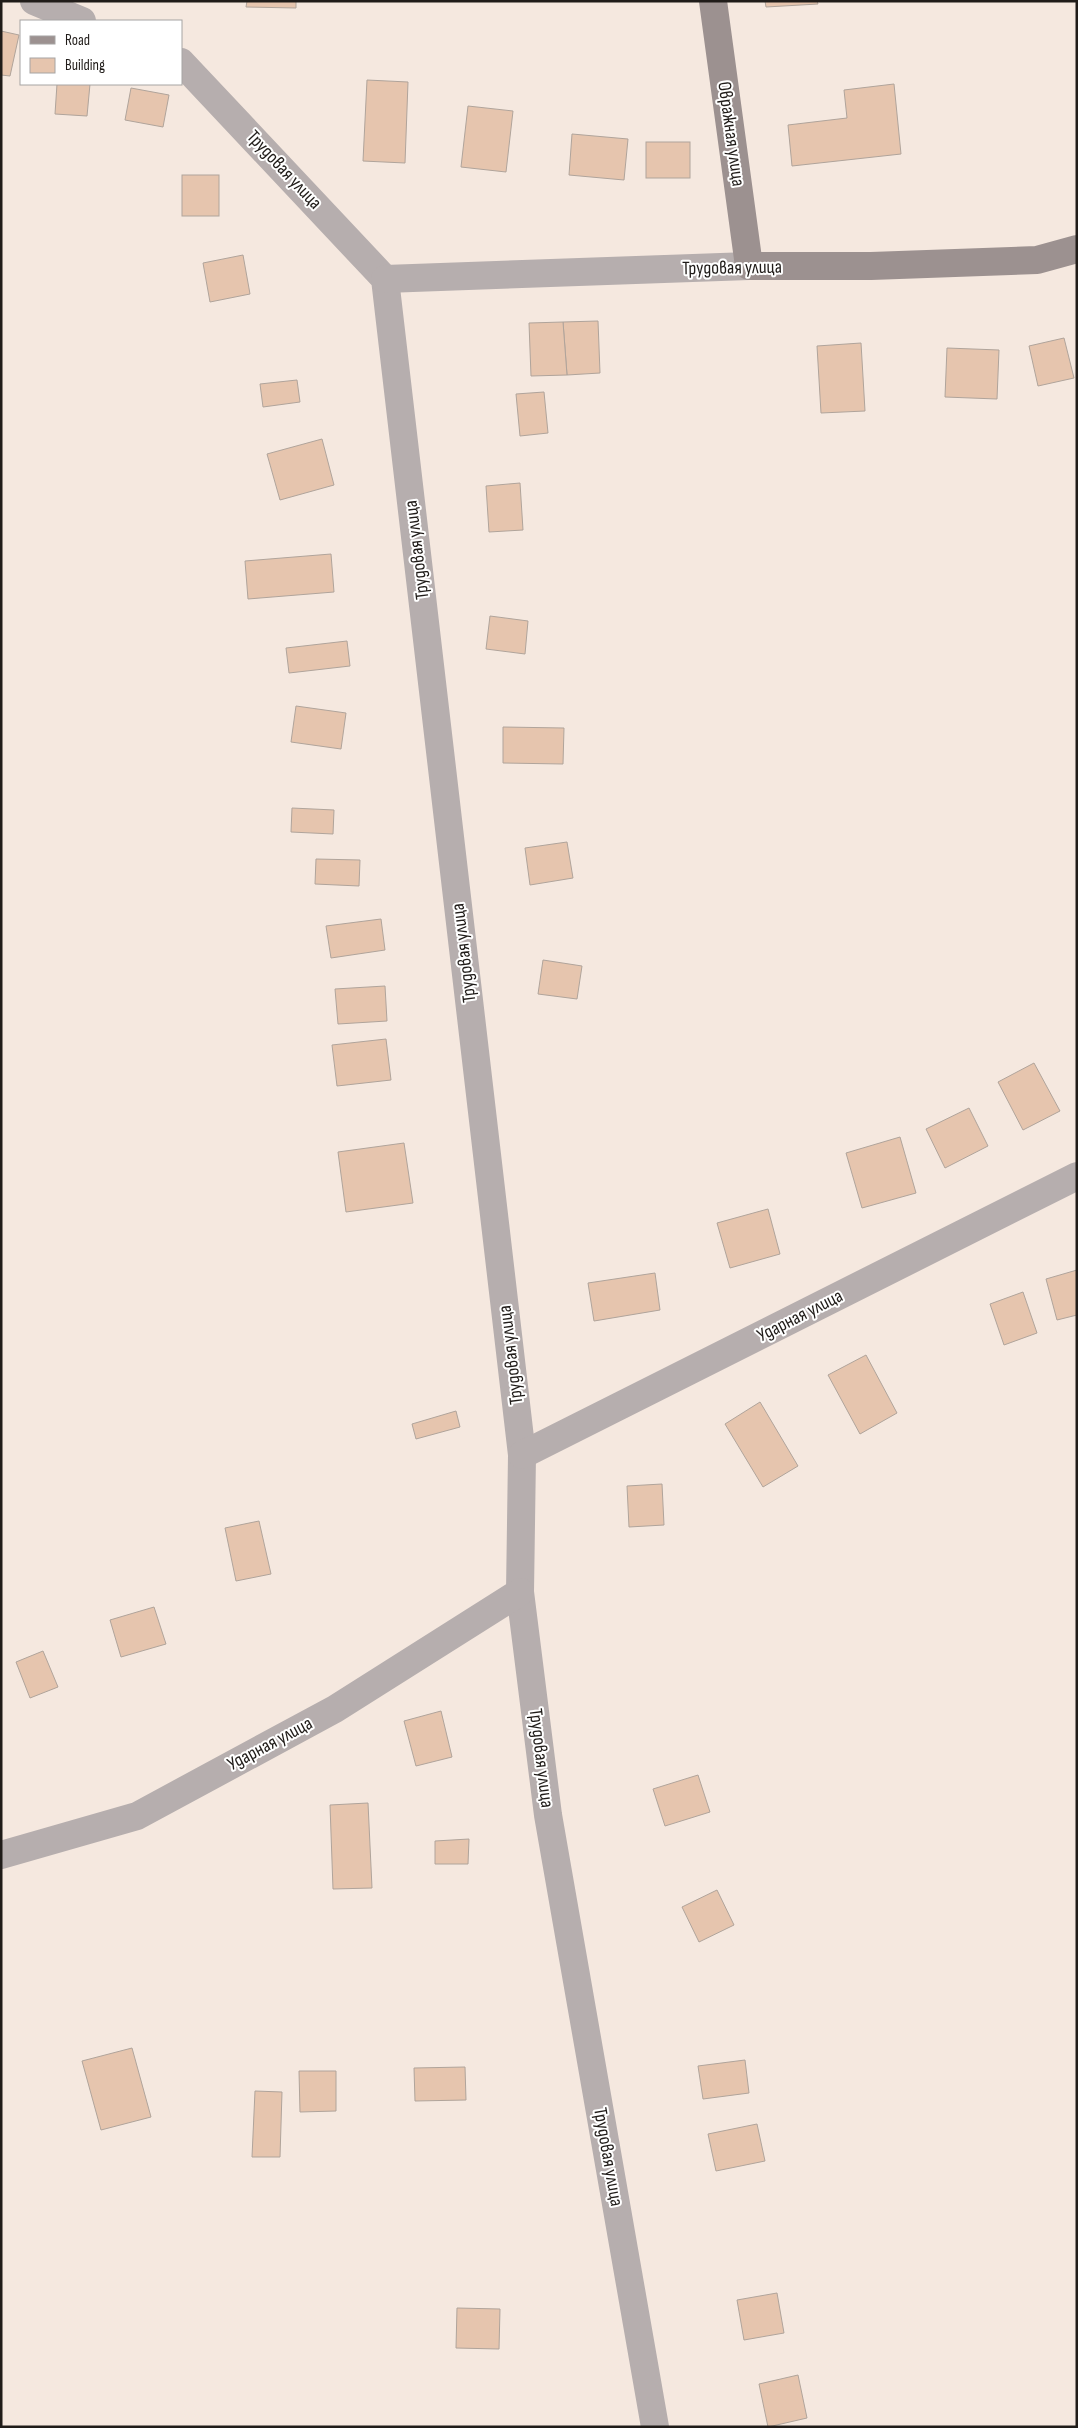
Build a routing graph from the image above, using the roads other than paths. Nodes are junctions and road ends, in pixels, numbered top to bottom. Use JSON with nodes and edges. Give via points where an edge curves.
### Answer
{"nodes":[{"id":1,"x":34,"y":1,"type":"edge"},
{"id":2,"x":713,"y":1,"type":"edge"},
{"id":3,"x":80,"y":20,"type":"edge"},
{"id":4,"x":182,"y":63,"type":"edge"},
{"id":5,"x":1077,"y":249,"type":"edge"},
{"id":6,"x":749,"y":266,"type":"junction"},
{"id":7,"x":386,"y":279,"type":"junction"},
{"id":8,"x":1077,"y":1176,"type":"edge"},
{"id":9,"x":522,"y":1455,"type":"junction"},
{"id":10,"x":520,"y":1592,"type":"junction"},
{"id":11,"x":1,"y":1855,"type":"edge"},
{"id":12,"x":655,"y":2427,"type":"edge"}],
"edges":[{"from":1,"to":3,"type":"street"},
{"from":2,"to":6,"type":"street","name":"Овражная улица"},
{"from":4,"to":7,"type":"street","name":"Трудовая улица"},
{"from":5,"to":6,"type":"street","name":"Трудовая улица","via":[[1037,260],[871,266]]},
{"from":6,"to":7,"type":"street","name":"Трудовая улица"},
{"from":7,"to":9,"type":"street","name":"Трудовая улица"},
{"from":8,"to":9,"type":"street","name":"Ударная улица"},
{"from":9,"to":10,"type":"street","name":"Трудовая улица"},
{"from":10,"to":11,"type":"street","name":"Ударная улица","via":[[335,1709],[138,1816]]},
{"from":10,"to":12,"type":"street","name":"Трудовая улица","via":[[548,1815]]}]}
